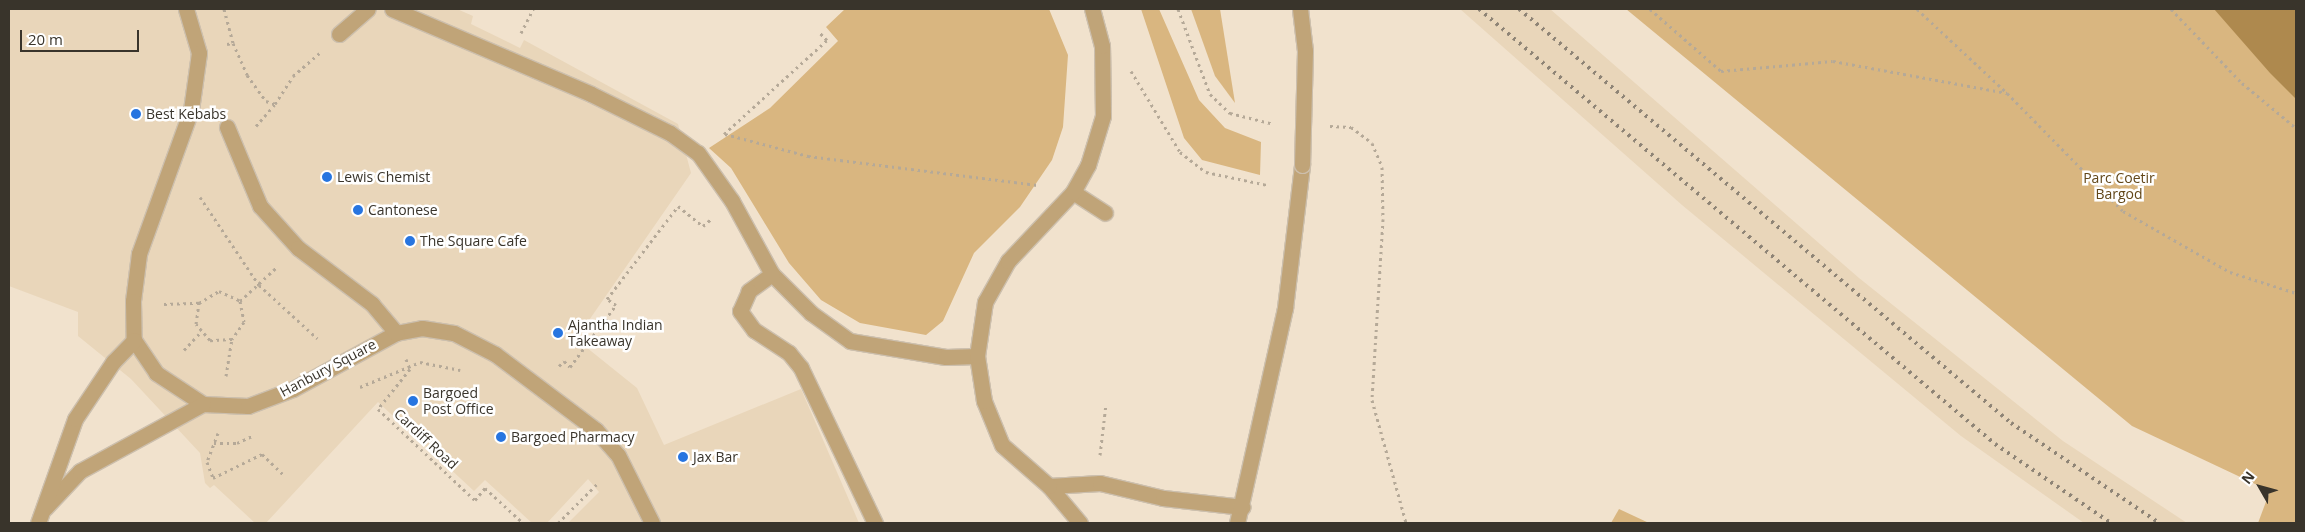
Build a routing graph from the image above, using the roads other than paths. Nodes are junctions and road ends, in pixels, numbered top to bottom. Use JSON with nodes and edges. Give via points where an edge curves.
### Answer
{"nodes":[{"id":1,"x":186,"y":9,"type":"edge"},
{"id":2,"x":368,"y":9,"type":"edge"},
{"id":3,"x":392,"y":9,"type":"edge"},
{"id":4,"x":1092,"y":9,"type":"edge"},
{"id":5,"x":1300,"y":9,"type":"edge"},
{"id":6,"x":340,"y":34,"type":"road end"},
{"id":7,"x":227,"y":127,"type":"dead end"},
{"id":8,"x":1073,"y":192,"type":"junction"},
{"id":9,"x":1105,"y":213,"type":"dead end"},
{"id":10,"x":772,"y":274,"type":"junction"},
{"id":11,"x":396,"y":333,"type":"junction"},
{"id":12,"x":134,"y":340,"type":"junction"},
{"id":13,"x":978,"y":356,"type":"junction"},
{"id":14,"x":203,"y":404,"type":"junction"},
{"id":15,"x":1049,"y":486,"type":"junction"},
{"id":16,"x":1242,"y":507,"type":"junction"},
{"id":17,"x":39,"y":518,"type":"edge"},
{"id":18,"x":652,"y":523,"type":"edge"},
{"id":19,"x":874,"y":523,"type":"edge"},
{"id":20,"x":1080,"y":523,"type":"edge"},
{"id":21,"x":1237,"y":523,"type":"edge"}],
"edges":[{"from":1,"to":12,"type":"street","via":[[199,53],[191,110],[139,254],[132,301]]},
{"from":2,"to":6,"type":"street"},
{"from":3,"to":10,"type":"street","via":[[591,94],[670,133],[698,153],[732,201]]},
{"from":4,"to":8,"type":"street","via":[[1102,65],[1103,116],[1088,165]]},
{"from":5,"to":16,"type":"street","bridge":true,"via":[[1306,51],[1302,164],[1285,308]]},
{"from":7,"to":11,"type":"street","via":[[260,206],[298,248],[372,304]]},
{"from":8,"to":9,"type":"street"},
{"from":8,"to":13,"type":"street","via":[[1008,261],[985,302]]},
{"from":10,"to":13,"type":"street","via":[[811,313],[850,341],[946,357]]},
{"from":10,"to":19,"type":"street","via":[[749,291],[740,311],[754,330],[789,353],[801,368],[818,395]]},
{"from":11,"to":14,"type":"street","name":"Hanbury Square","via":[[293,389],[248,406]]},
{"from":11,"to":18,"type":"street","name":"Hanbury Square","via":[[422,328],[454,333],[495,354],[542,386],[596,430],[621,460]]},
{"from":12,"to":14,"type":"street","via":[[156,373]]},
{"from":12,"to":17,"type":"street","via":[[113,362],[75,419]]},
{"from":13,"to":15,"type":"street","via":[[984,401],[1002,445]]},
{"from":14,"to":17,"type":"street","via":[[80,471]]},
{"from":15,"to":16,"type":"street","via":[[1092,483]]},
{"from":15,"to":20,"type":"street"},
{"from":16,"to":21,"type":"street"}]}
